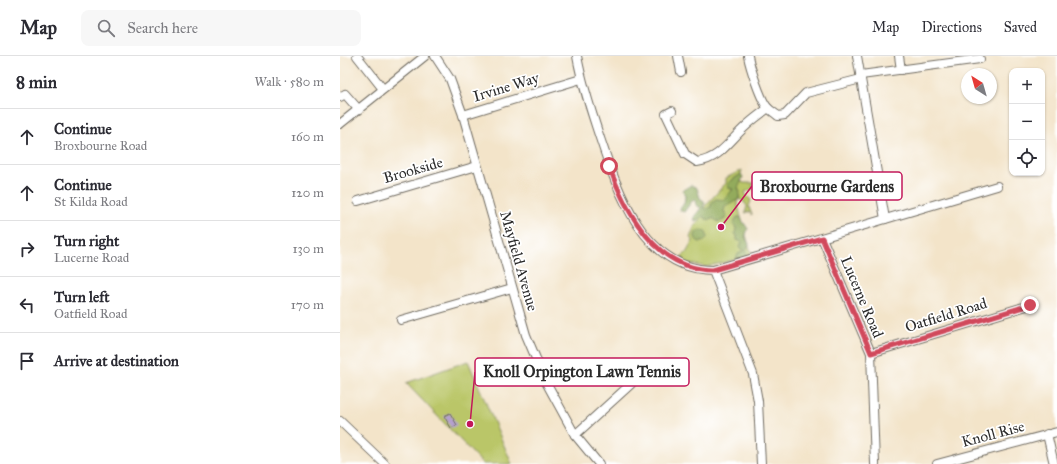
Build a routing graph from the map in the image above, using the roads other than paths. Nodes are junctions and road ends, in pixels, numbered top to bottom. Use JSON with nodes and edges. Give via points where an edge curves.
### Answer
{"nodes":[{"id":1,"x":357,"y":56,"type":"edge"},
{"id":2,"x":425,"y":56,"type":"edge"},
{"id":3,"x":435,"y":56,"type":"edge"},
{"id":4,"x":578,"y":56,"type":"edge"},
{"id":5,"x":678,"y":56,"type":"edge"},
{"id":6,"x":748,"y":56,"type":"edge"},
{"id":7,"x":857,"y":56,"type":"edge"},
{"id":8,"x":899,"y":56,"type":"edge"},
{"id":9,"x":980,"y":60,"type":"dead end"},
{"id":10,"x":901,"y":70,"type":"junction"},
{"id":11,"x":681,"y":72,"type":"dead end"},
{"id":12,"x":861,"y":77,"type":"junction"},
{"id":13,"x":581,"y":79,"type":"junction"},
{"id":14,"x":384,"y":89,"type":"junction"},
{"id":15,"x":342,"y":93,"type":"edge"},
{"id":16,"x":768,"y":108,"type":"junction"},
{"id":17,"x":358,"y":110,"type":"junction"},
{"id":18,"x":672,"y":111,"type":"dead end"},
{"id":19,"x":463,"y":115,"type":"junction"},
{"id":20,"x":340,"y":124,"type":"edge"},
{"id":21,"x":477,"y":166,"type":"junction"},
{"id":22,"x":997,"y":186,"type":"dead end"},
{"id":23,"x":358,"y":201,"type":"dead end"},
{"id":24,"x":885,"y":219,"type":"junction"},
{"id":25,"x":822,"y":238,"type":"junction"},
{"id":26,"x":713,"y":270,"type":"junction"},
{"id":27,"x":512,"y":288,"type":"junction"},
{"id":28,"x":1030,"y":305,"type":"dead end"},
{"id":29,"x":401,"y":320,"type":"dead end"},
{"id":30,"x":871,"y":353,"type":"junction"},
{"id":31,"x":631,"y":384,"type":"dead end"},
{"id":32,"x":340,"y":421,"type":"edge"},
{"id":33,"x":1057,"y":432,"type":"edge"},
{"id":34,"x":1047,"y":434,"type":"junction"},
{"id":35,"x":575,"y":435,"type":"junction"},
{"id":36,"x":385,"y":464,"type":"edge"},
{"id":37,"x":599,"y":464,"type":"edge"},
{"id":38,"x":761,"y":464,"type":"edge"},
{"id":39,"x":875,"y":464,"type":"edge"},
{"id":40,"x":937,"y":464,"type":"edge"},
{"id":41,"x":1054,"y":464,"type":"edge"}],
"edges":[{"from":1,"to":14,"type":"street"},
{"from":2,"to":14,"type":"street"},
{"from":3,"to":19,"type":"street","name":"Mayfield Avenue","via":[[450,79]]},
{"from":4,"to":13,"type":"street"},
{"from":5,"to":11,"type":"street"},
{"from":6,"to":16,"type":"street","via":[[751,70]]},
{"from":7,"to":12,"type":"street"},
{"from":8,"to":10,"type":"street"},
{"from":9,"to":10,"type":"street"},
{"from":10,"to":12,"type":"street"},
{"from":12,"to":16,"type":"street","via":[[806,93],[782,116]]},
{"from":12,"to":24,"type":"street"},
{"from":13,"to":19,"type":"street","name":"Irvine Way"},
{"from":13,"to":26,"type":"street","via":[[615,184],[638,225],[654,245],[673,261],[696,270]]},
{"from":14,"to":17,"type":"street"},
{"from":15,"to":17,"type":"street"},
{"from":16,"to":18,"type":"street","via":[[715,156],[707,161],[698,162],[684,154],[666,114]]},
{"from":17,"to":20,"type":"street"},
{"from":19,"to":21,"type":"street","name":"Mayfield Avenue"},
{"from":21,"to":23,"type":"street","name":"Brookside"},
{"from":21,"to":27,"type":"street","name":"Mayfield Avenue"},
{"from":22,"to":24,"type":"street"},
{"from":24,"to":25,"type":"street"},
{"from":25,"to":26,"type":"street"},
{"from":25,"to":30,"type":"street","name":"Lucerne Road"},
{"from":26,"to":38,"type":"street","via":[[753,374],[758,401]]},
{"from":27,"to":29,"type":"street"},
{"from":27,"to":35,"type":"street","name":"Mayfield Avenue","via":[[529,342],[546,382]]},
{"from":28,"to":30,"type":"street","name":"Oatfield Road"},
{"from":30,"to":39,"type":"street","name":"Lucerne Road"},
{"from":31,"to":35,"type":"street"},
{"from":32,"to":36,"type":"street"},
{"from":33,"to":34,"type":"street","name":"Knoll Rise"},
{"from":34,"to":40,"type":"street","name":"Knoll Rise"},
{"from":34,"to":41,"type":"street"},
{"from":35,"to":37,"type":"street","name":"Mayfield Avenue"}]}
